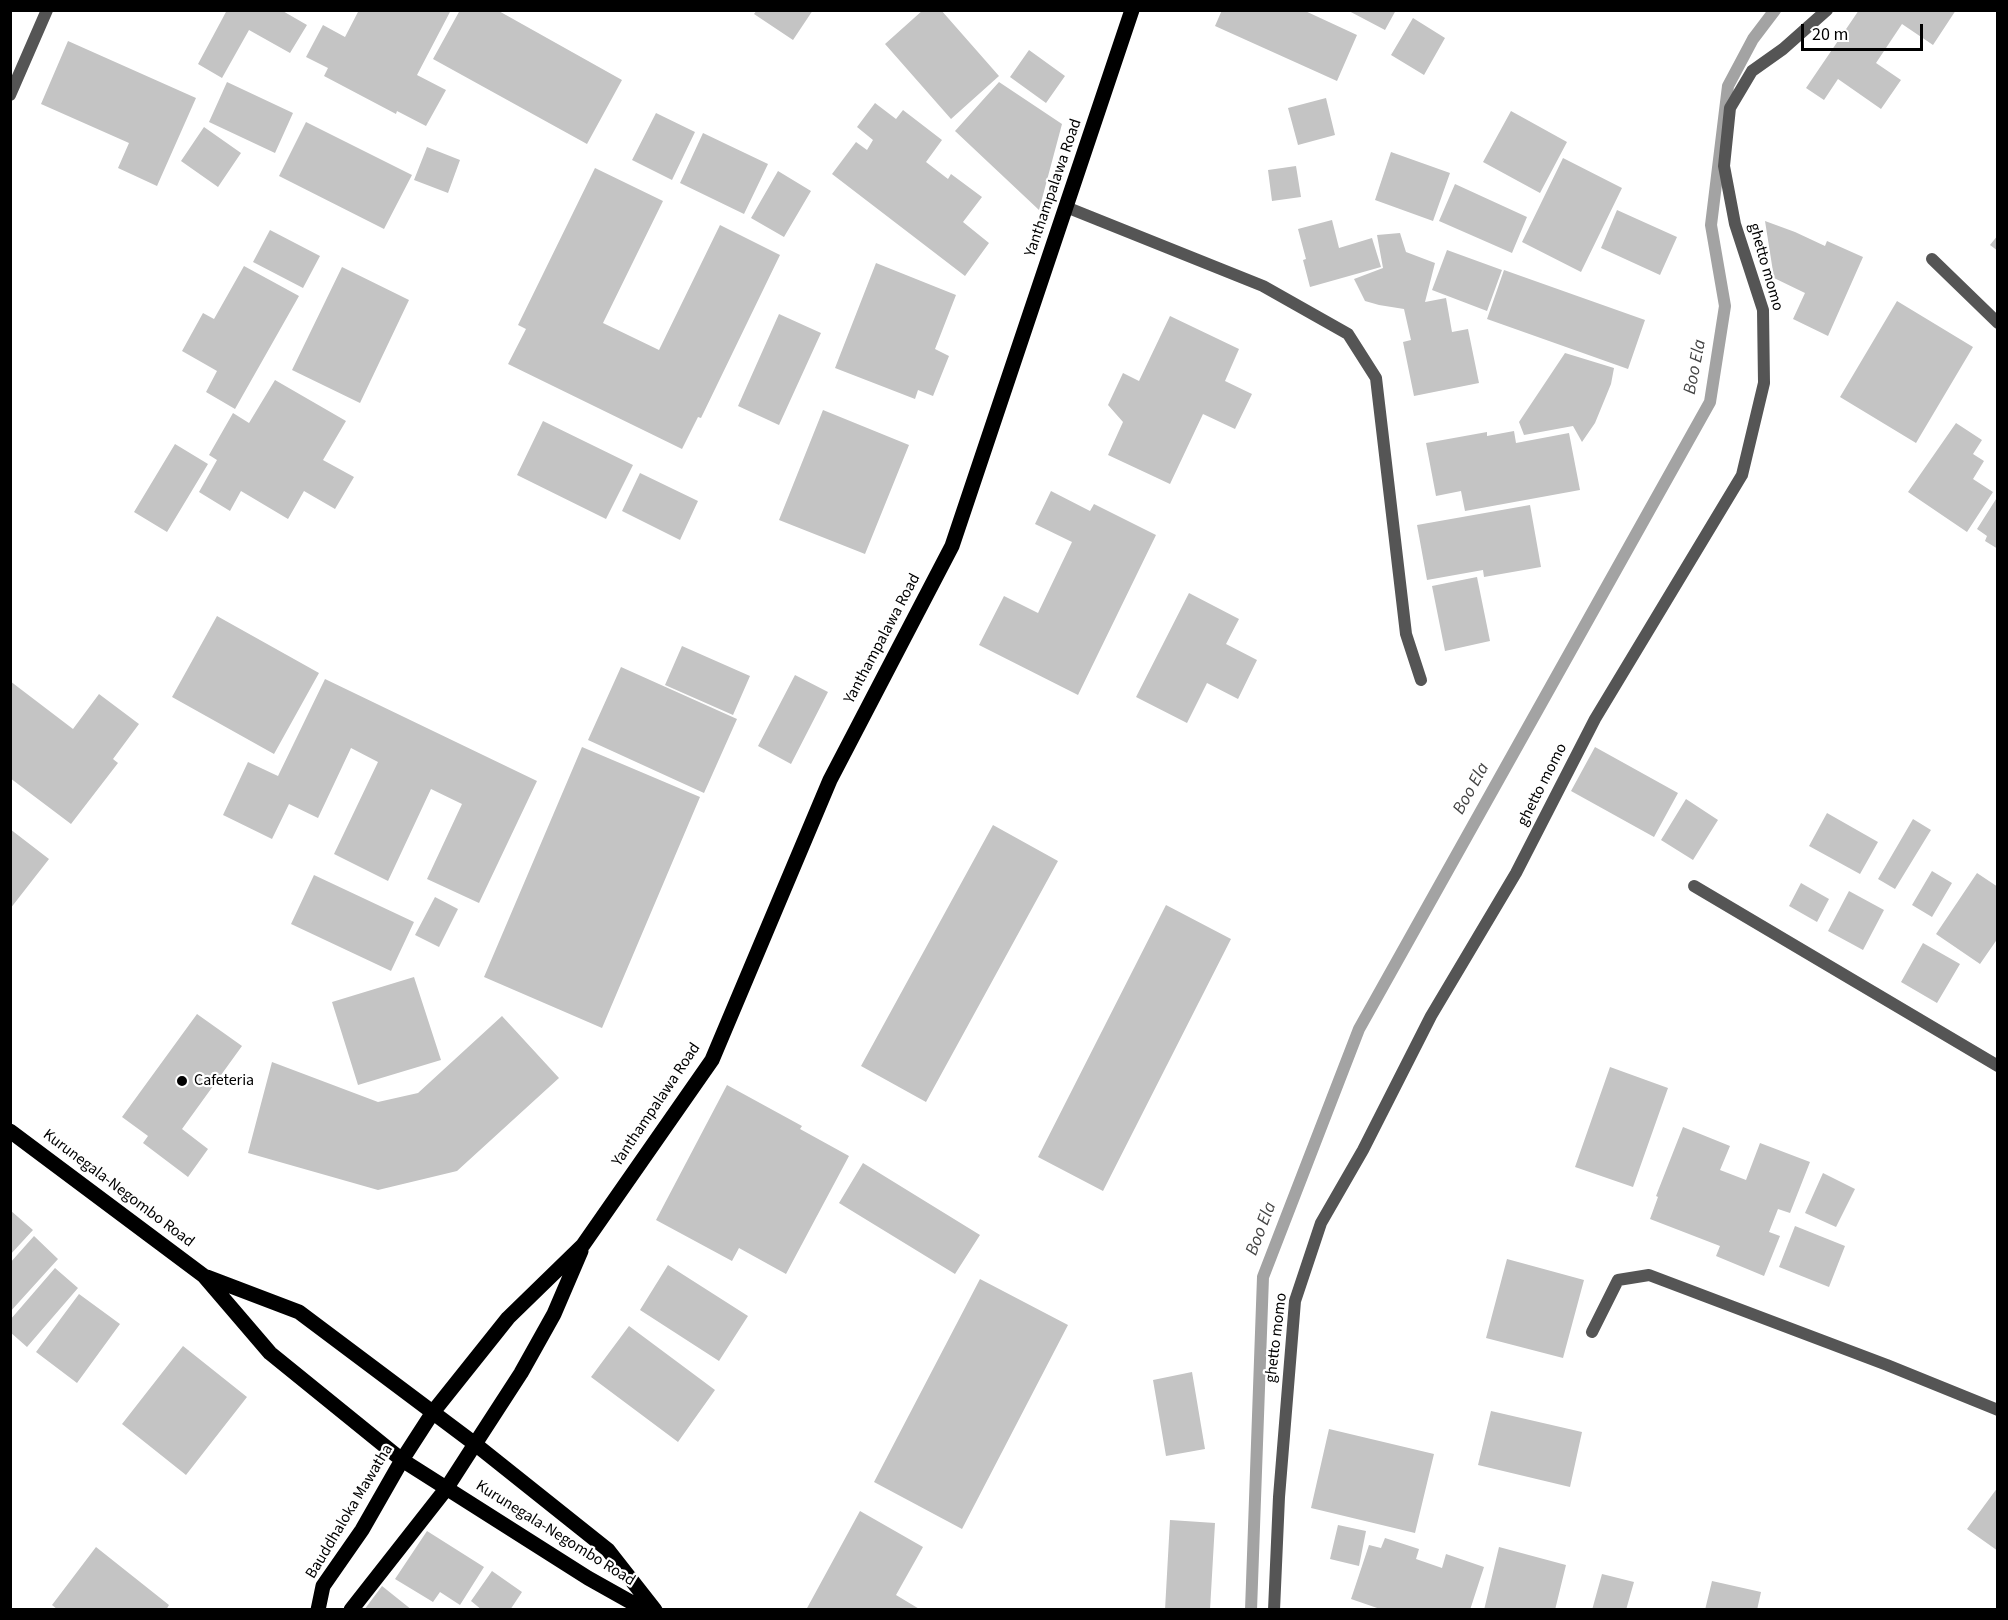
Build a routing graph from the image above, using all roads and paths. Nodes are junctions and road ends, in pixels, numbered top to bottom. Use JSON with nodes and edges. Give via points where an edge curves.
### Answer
{"nodes":[{"id":1,"x":47,"y":10,"type":"edge"},
{"id":2,"x":1132,"y":10,"type":"edge"},
{"id":3,"x":1827,"y":10,"type":"edge"},
{"id":4,"x":10,"y":95,"type":"edge"},
{"id":5,"x":1066,"y":207,"type":"junction"},
{"id":6,"x":1932,"y":259,"type":"dead end"},
{"id":7,"x":1998,"y":323,"type":"edge"},
{"id":8,"x":1421,"y":680,"type":"dead end"},
{"id":9,"x":1694,"y":886,"type":"dead end"},
{"id":10,"x":1998,"y":1066,"type":"edge"},
{"id":11,"x":10,"y":1131,"type":"edge"},
{"id":12,"x":583,"y":1245,"type":"junction"},
{"id":13,"x":204,"y":1276,"type":"junction"},
{"id":14,"x":1592,"y":1332,"type":"dead end"},
{"id":15,"x":1998,"y":1410,"type":"edge"},
{"id":16,"x":434,"y":1412,"type":"junction"},
{"id":17,"x":418,"y":1436,"type":"joint"},
{"id":18,"x":475,"y":1444,"type":"junction"},
{"id":19,"x":402,"y":1460,"type":"junction"},
{"id":20,"x":446,"y":1489,"type":"junction"},
{"id":21,"x":318,"y":1610,"type":"edge"},
{"id":22,"x":351,"y":1610,"type":"edge"},
{"id":23,"x":645,"y":1610,"type":"edge"},
{"id":24,"x":655,"y":1610,"type":"edge"},
{"id":25,"x":1274,"y":1610,"type":"edge"}],
"edges":[{"from":1,"to":4,"type":"street"},
{"from":2,"to":5,"type":"main road","name":"Yanthampalawa Road"},
{"from":3,"to":25,"type":"street","name":"ghetto momo","via":[[1752,71],[1730,108],[1724,166],[1735,224],[1763,310],[1764,382],[1742,475],[1595,719],[1516,873],[1431,1016],[1321,1223],[1295,1301]]},
{"from":5,"to":8,"type":"street","via":[[1263,286],[1348,334],[1376,378],[1406,634]]},
{"from":5,"to":12,"type":"main road","name":"Yanthampalawa Road","via":[[952,546],[830,780],[712,1060]]},
{"from":6,"to":7,"type":"street"},
{"from":9,"to":10,"type":"street"},
{"from":11,"to":13,"type":"main road","name":"Kurunegala-Negombo Road"},
{"from":12,"to":16,"type":"main road","name":"Yanthampalawa Road","via":[[508,1318]]},
{"from":12,"to":18,"type":"main road","name":"Yanthampalawa Road","via":[[555,1314]]},
{"from":13,"to":16,"type":"main road","name":"Kurunegala-Negombo Road","via":[[299,1312]]},
{"from":13,"to":19,"type":"main road","name":"Kurunegala-Negombo Road","via":[[270,1353]]},
{"from":14,"to":15,"type":"street","via":[[1618,1280],[1649,1275]]},
{"from":16,"to":17,"type":"main road","name":"Yanthampalawa Road"},
{"from":16,"to":18,"type":"main road","name":"Kurunegala-Negombo Road"},
{"from":17,"to":19,"type":"main road","name":"Bauddhaloka Mawatha"},
{"from":18,"to":20,"type":"main road","name":"Yanthampalawa Road"},
{"from":18,"to":24,"type":"main road","name":"Kurunegala-Negombo Road","via":[[608,1550]]},
{"from":19,"to":20,"type":"main road","name":"Kurunegala-Negombo Road"},
{"from":19,"to":21,"type":"main road","name":"Bauddhaloka Mawatha","via":[[362,1530],[323,1586]]},
{"from":20,"to":22,"type":"main road"},
{"from":20,"to":23,"type":"main road","name":"Kurunegala-Negombo Road"}]}
